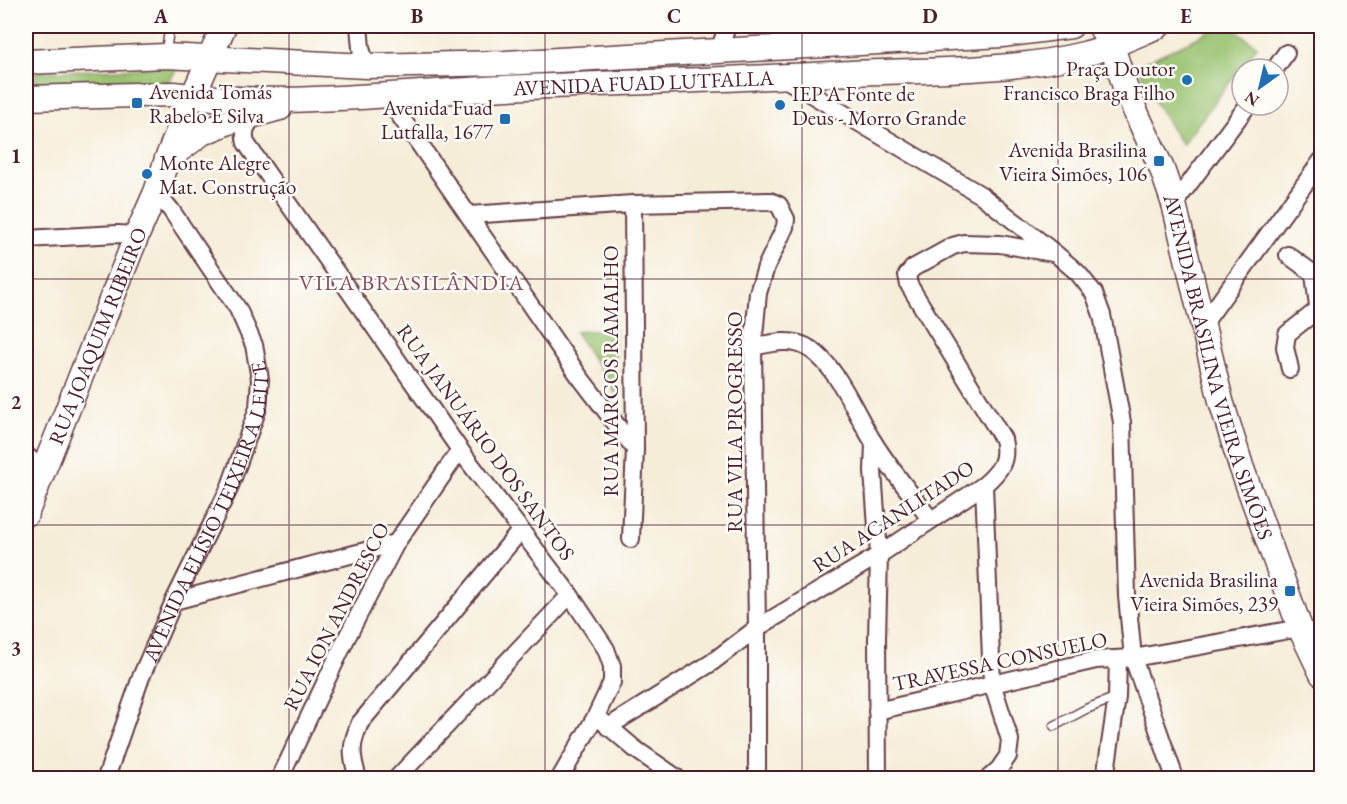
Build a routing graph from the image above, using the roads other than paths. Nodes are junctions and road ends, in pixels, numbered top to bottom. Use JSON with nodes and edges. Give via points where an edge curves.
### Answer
{"nodes":[{"id":1,"x":170,"y":26,"type":"edge"},
{"id":2,"x":224,"y":26,"type":"edge"},
{"id":3,"x":359,"y":26,"type":"edge"},
{"id":4,"x":727,"y":26,"type":"edge"},
{"id":5,"x":1068,"y":26,"type":"edge"},
{"id":6,"x":1158,"y":26,"type":"edge"},
{"id":7,"x":995,"y":30,"type":"edge"},
{"id":8,"x":1106,"y":36,"type":"edge"},
{"id":9,"x":719,"y":51,"type":"junction"},
{"id":10,"x":1286,"y":53,"type":"dead end"},
{"id":11,"x":1083,"y":54,"type":"junction"},
{"id":12,"x":165,"y":56,"type":"junction"},
{"id":13,"x":1283,"y":57,"type":"edge"},
{"id":14,"x":210,"y":58,"type":"junction"},
{"id":15,"x":26,"y":62,"type":"edge"},
{"id":16,"x":474,"y":64,"type":"junction"},
{"id":17,"x":366,"y":66,"type":"junction"},
{"id":18,"x":782,"y":77,"type":"junction"},
{"id":19,"x":467,"y":91,"type":"junction"},
{"id":20,"x":1126,"y":93,"type":"junction"},
{"id":21,"x":193,"y":97,"type":"junction"},
{"id":22,"x":387,"y":97,"type":"junction"},
{"id":23,"x":26,"y":98,"type":"edge"},
{"id":24,"x":308,"y":101,"type":"junction"},
{"id":25,"x":258,"y":113,"type":"junction"},
{"id":26,"x":1239,"y":117,"type":"edge"},
{"id":27,"x":167,"y":159,"type":"junction"},
{"id":28,"x":1322,"y":160,"type":"edge"},
{"id":29,"x":156,"y":192,"type":"junction"},
{"id":30,"x":633,"y":204,"type":"junction"},
{"id":31,"x":1174,"y":204,"type":"junction"},
{"id":32,"x":469,"y":215,"type":"junction"},
{"id":33,"x":137,"y":235,"type":"junction"},
{"id":34,"x":26,"y":239,"type":"edge"},
{"id":35,"x":1056,"y":254,"type":"junction"},
{"id":36,"x":1288,"y":255,"type":"dead end"},
{"id":37,"x":1318,"y":272,"type":"edge"},
{"id":38,"x":1202,"y":326,"type":"junction"},
{"id":39,"x":753,"y":347,"type":"junction"},
{"id":40,"x":1290,"y":369,"type":"dead end"},
{"id":41,"x":874,"y":443,"type":"junction"},
{"id":42,"x":635,"y":449,"type":"junction"},
{"id":43,"x":460,"y":450,"type":"junction"},
{"id":44,"x":26,"y":455,"type":"edge"},
{"id":45,"x":44,"y":472,"type":"junction"},
{"id":46,"x":984,"y":485,"type":"junction"},
{"id":47,"x":26,"y":514,"type":"edge"},
{"id":48,"x":932,"y":520,"type":"junction"},
{"id":49,"x":521,"y":530,"type":"junction"},
{"id":50,"x":631,"y":539,"type":"dead end"},
{"id":51,"x":396,"y":543,"type":"junction"},
{"id":52,"x":879,"y":555,"type":"junction"},
{"id":53,"x":570,"y":595,"type":"junction"},
{"id":54,"x":174,"y":601,"type":"junction"},
{"id":55,"x":757,"y":628,"type":"junction"},
{"id":56,"x":1300,"y":628,"type":"junction"},
{"id":57,"x":1126,"y":658,"type":"junction"},
{"id":58,"x":1322,"y":674,"type":"edge"},
{"id":59,"x":992,"y":683,"type":"junction"},
{"id":60,"x":1117,"y":697,"type":"junction"},
{"id":61,"x":877,"y":711,"type":"junction"},
{"id":62,"x":602,"y":721,"type":"junction"},
{"id":63,"x":1054,"y":726,"type":"dead end"},
{"id":64,"x":106,"y":778,"type":"edge"},
{"id":65,"x":280,"y":778,"type":"edge"},
{"id":66,"x":358,"y":778,"type":"edge"},
{"id":67,"x":397,"y":778,"type":"edge"},
{"id":68,"x":560,"y":778,"type":"edge"},
{"id":69,"x":677,"y":778,"type":"edge"},
{"id":70,"x":756,"y":778,"type":"edge"},
{"id":71,"x":878,"y":778,"type":"edge"},
{"id":72,"x":989,"y":778,"type":"edge"},
{"id":73,"x":1105,"y":778,"type":"edge"},
{"id":74,"x":1175,"y":778,"type":"edge"}],
"edges":[{"from":1,"to":12,"type":"lane"},
{"from":2,"to":14,"type":"main road"},
{"from":3,"to":17,"type":"street"},
{"from":4,"to":9,"type":"street","name":"AVENIDA FUAD LUTFALLA"},
{"from":5,"to":7,"type":"main road","name":"AVENIDA FUAD LUTFALLA"},
{"from":5,"to":11,"type":"main road","name":"AVENIDA BRASILINA VIEIRA SIMÕES"},
{"from":6,"to":8,"type":"main road","name":"AVENIDA FUAD LUTFALLA"},
{"from":7,"to":9,"type":"main road","name":"AVENIDA FUAD LUTFALLA"},
{"from":8,"to":11,"type":"main road","name":"AVENIDA FUAD LUTFALLA"},
{"from":8,"to":20,"type":"main road","name":"AVENIDA BRASILINA VIEIRA SIMÕES"},
{"from":9,"to":16,"type":"main road","name":"AVENIDA FUAD LUTFALLA"},
{"from":10,"to":13,"type":"street"},
{"from":11,"to":18,"type":"main road","name":"AVENIDA FUAD LUTFALLA","via":[[1016,65]]},
{"from":11,"to":20,"type":"main road","name":"AVENIDA BRASILINA VIEIRA SIMÕES"},
{"from":12,"to":14,"type":"main road"},
{"from":12,"to":15,"type":"main road"},
{"from":14,"to":17,"type":"main road","name":"AVENIDA FUAD LUTFALLA"},
{"from":14,"to":21,"type":"main road"},
{"from":16,"to":17,"type":"main road","name":"AVENIDA FUAD LUTFALLA"},
{"from":16,"to":19,"type":"main road","via":[[475,77]]},
{"from":18,"to":19,"type":"main road","name":"AVENIDA FUAD LUTFALLA"},
{"from":18,"to":35,"type":"street","via":[[981,195]]},
{"from":19,"to":22,"type":"main road","name":"AVENIDA FUAD LUTFALLA"},
{"from":20,"to":31,"type":"main road","name":"AVENIDA BRASILINA VIEIRA SIMÕES"},
{"from":21,"to":23,"type":"main road","via":[[173,94]]},
{"from":21,"to":24,"type":"main road","name":"AVENIDA FUAD LUTFALLA"},
{"from":21,"to":27,"type":"main road"},
{"from":22,"to":24,"type":"main road","name":"AVENIDA FUAD LUTFALLA"},
{"from":22,"to":32,"type":"street"},
{"from":24,"to":25,"type":"main road"},
{"from":25,"to":27,"type":"main road","via":[[202,133]]},
{"from":25,"to":43,"type":"street","name":"RUA JANUÁRIO DOS SANTOS","via":[[245,128],[246,143]]},
{"from":26,"to":31,"type":"street"},
{"from":27,"to":29,"type":"main road"},
{"from":28,"to":38,"type":"street"},
{"from":29,"to":33,"type":"main road","name":"RUA JOAQUIM RIBEIRO"},
{"from":29,"to":54,"type":"street","name":"AVENIDA ELÍSIO TEIXEIRA LEITE","via":[[238,309],[254,345],[260,379],[258,408],[228,489]]},
{"from":30,"to":32,"type":"street","name":"RUA VILA PROGRESSO"},
{"from":30,"to":39,"type":"street","name":"RUA VILA PROGRESSO","via":[[770,201],[779,205],[786,219],[785,227],[758,293]]},
{"from":30,"to":42,"type":"street","name":"RUA MARCOS RAMALHO"},
{"from":31,"to":38,"type":"main road","name":"AVENIDA BRASILINA VIEIRA SIMÕES"},
{"from":32,"to":42,"type":"street","via":[[579,376]]},
{"from":33,"to":34,"type":"street"},
{"from":33,"to":45,"type":"main road","name":"RUA JOAQUIM RIBEIRO"},
{"from":35,"to":46,"type":"street","name":"RUA ACANLITADO","via":[[1000,244],[964,243],[913,268],[908,275],[909,285],[1003,439],[1004,462]]},
{"from":35,"to":57,"type":"street","via":[[1094,293],[1102,315],[1122,422]]},
{"from":36,"to":37,"type":"street"},
{"from":37,"to":40,"type":"street","via":[[1318,306],[1285,339]]},
{"from":38,"to":56,"type":"main road","name":"AVENIDA BRASILINA VIEIRA SIMÕES","via":[[1241,466]]},
{"from":39,"to":41,"type":"street","via":[[792,342],[809,348],[824,361],[847,394]]},
{"from":39,"to":55,"type":"street","name":"RUA VILA PROGRESSO"},
{"from":41,"to":48,"type":"street"},
{"from":41,"to":52,"type":"street"},
{"from":42,"to":50,"type":"street","name":"RUA MARCOS RAMALHO"},
{"from":43,"to":49,"type":"street","name":"RUA JANUÁRIO DOS SANTOS"},
{"from":43,"to":51,"type":"street","name":"RUA ION ANDRESCO"},
{"from":44,"to":45,"type":"street"},
{"from":45,"to":47,"type":"main road","name":"RUA JOAQUIM RIBEIRO"},
{"from":46,"to":48,"type":"street","name":"RUA ACANLITADO"},
{"from":46,"to":59,"type":"street"},
{"from":48,"to":52,"type":"street","name":"RUA ACANLITADO"},
{"from":49,"to":53,"type":"street","name":"RUA JANUÁRIO DOS SANTOS"},
{"from":49,"to":66,"type":"street","via":[[360,723],[352,748]]},
{"from":51,"to":54,"type":"street"},
{"from":51,"to":65,"type":"street","name":"RUA ION ANDRESCO"},
{"from":52,"to":55,"type":"street","name":"RUA ACANLITADO"},
{"from":52,"to":61,"type":"street"},
{"from":53,"to":62,"type":"street","name":"RUA JANUÁRIO DOS SANTOS","via":[[606,649],[612,666]]},
{"from":53,"to":67,"type":"street"},
{"from":54,"to":64,"type":"street","name":"AVENIDA ELÍSIO TEIXEIRA LEITE","via":[[141,677]]},
{"from":55,"to":62,"type":"street","name":"RUA ACANLITADO","via":[[711,663]]},
{"from":55,"to":70,"type":"street","name":"RUA VILA PROGRESSO"},
{"from":56,"to":57,"type":"street","name":"TRAVESSA CONSUELO"},
{"from":56,"to":58,"type":"main road","name":"AVENIDA BRASILINA VIEIRA SIMÕES"},
{"from":57,"to":59,"type":"street","name":"TRAVESSA CONSUELO","via":[[1096,660]]},
{"from":57,"to":60,"type":"street"},
{"from":57,"to":74,"type":"street"},
{"from":59,"to":61,"type":"street","name":"TRAVESSA CONSUELO"},
{"from":59,"to":72,"type":"street","via":[[1010,740],[1008,756]]},
{"from":60,"to":63,"type":"lane"},
{"from":60,"to":73,"type":"street"},
{"from":61,"to":71,"type":"street"},
{"from":62,"to":68,"type":"street","name":"RUA JANUÁRIO DOS SANTOS"},
{"from":62,"to":69,"type":"street"}]}
